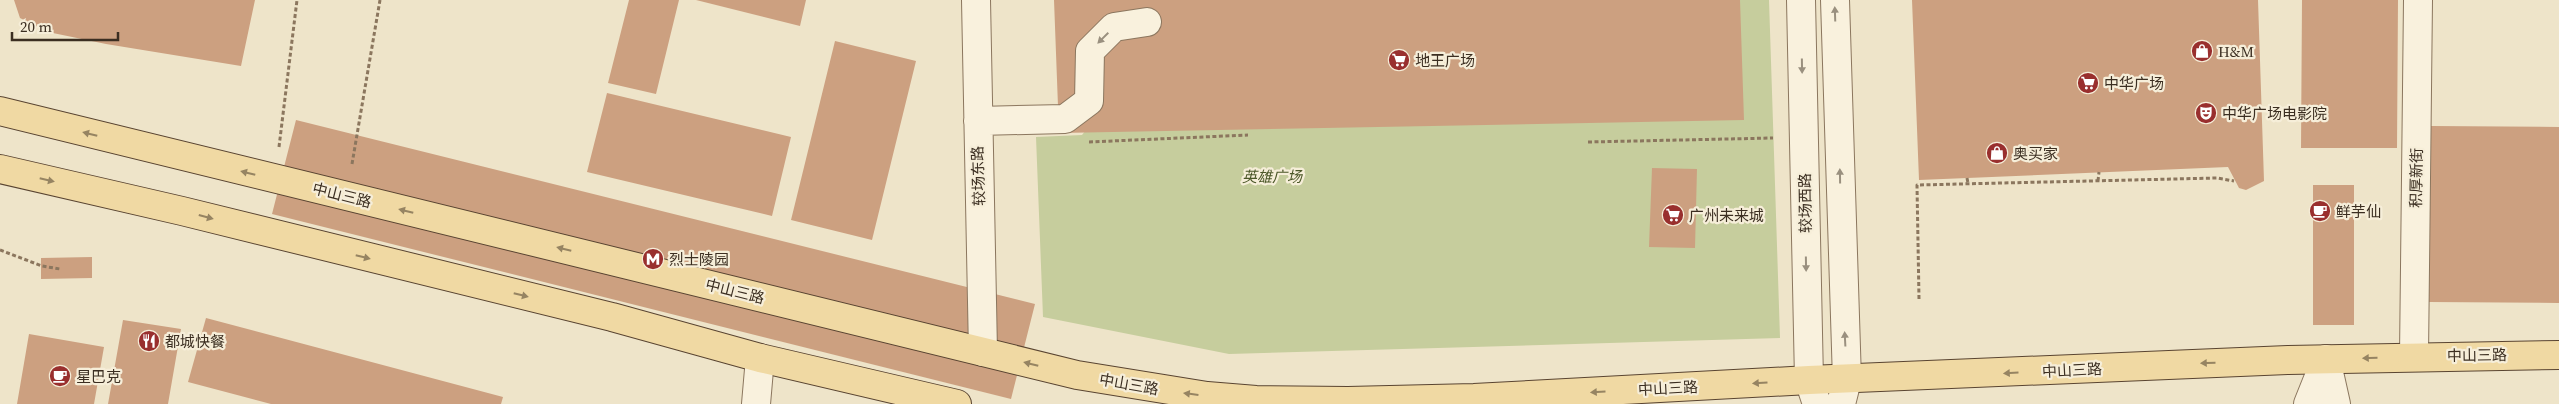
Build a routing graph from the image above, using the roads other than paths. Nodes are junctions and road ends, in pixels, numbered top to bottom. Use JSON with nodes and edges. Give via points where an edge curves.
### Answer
{"nodes":[{"id":1,"x":976,"y":0,"type":"edge"},
{"id":2,"x":1801,"y":0,"type":"edge"},
{"id":3,"x":1835,"y":0,"type":"edge"},
{"id":4,"x":2418,"y":0,"type":"edge"},
{"id":5,"x":1147,"y":22,"type":"dead end"},
{"id":6,"x":0,"y":111,"type":"edge"},
{"id":7,"x":978,"y":121,"type":"junction"},
{"id":8,"x":0,"y":169,"type":"edge"},
{"id":9,"x":984,"y":352,"type":"junction"},
{"id":10,"x":2559,"y":354,"type":"edge"},
{"id":11,"x":2414,"y":356,"type":"junction"},
{"id":12,"x":760,"y":358,"type":"junction"},
{"id":13,"x":2326,"y":359,"type":"junction"},
{"id":14,"x":1813,"y":392,"type":"edge"},
{"id":15,"x":1844,"y":392,"type":"edge"},
{"id":16,"x":756,"y":404,"type":"edge"},
{"id":17,"x":956,"y":404,"type":"edge"},
{"id":18,"x":2308,"y":404,"type":"edge"},
{"id":19,"x":2336,"y":404,"type":"edge"}],
"edges":[{"from":1,"to":7,"type":"street","name":"较场东路"},
{"from":2,"to":14,"type":"street","name":"较场西路","one_way":true},
{"from":15,"to":3,"type":"street","one_way":true},
{"from":4,"to":11,"type":"street","name":"积厚新街"},
{"from":5,"to":7,"type":"street","one_way":true,"via":[[1114,27],[1090,51],[1089,101],[1065,120]]},
{"from":9,"to":6,"type":"main road","name":"中山三路","one_way":true},
{"from":7,"to":9,"type":"street","name":"较场东路"},
{"from":8,"to":12,"type":"main road","one_way":true,"via":[[612,317]]},
{"from":14,"to":9,"type":"main road","name":"中山三路","one_way":true,"via":[[1256,400],[1161,390],[1077,375]]},
{"from":10,"to":11,"type":"main road","name":"中山三路"},
{"from":11,"to":13,"type":"main road","name":"中山三路","one_way":true},
{"from":12,"to":16,"type":"street"},
{"from":12,"to":17,"type":"main road"},
{"from":13,"to":15,"type":"main road","name":"中山三路","one_way":true},
{"from":13,"to":18,"type":"street"},
{"from":13,"to":19,"type":"street"},
{"from":14,"to":15,"type":"main road","name":"中山三路"}]}
